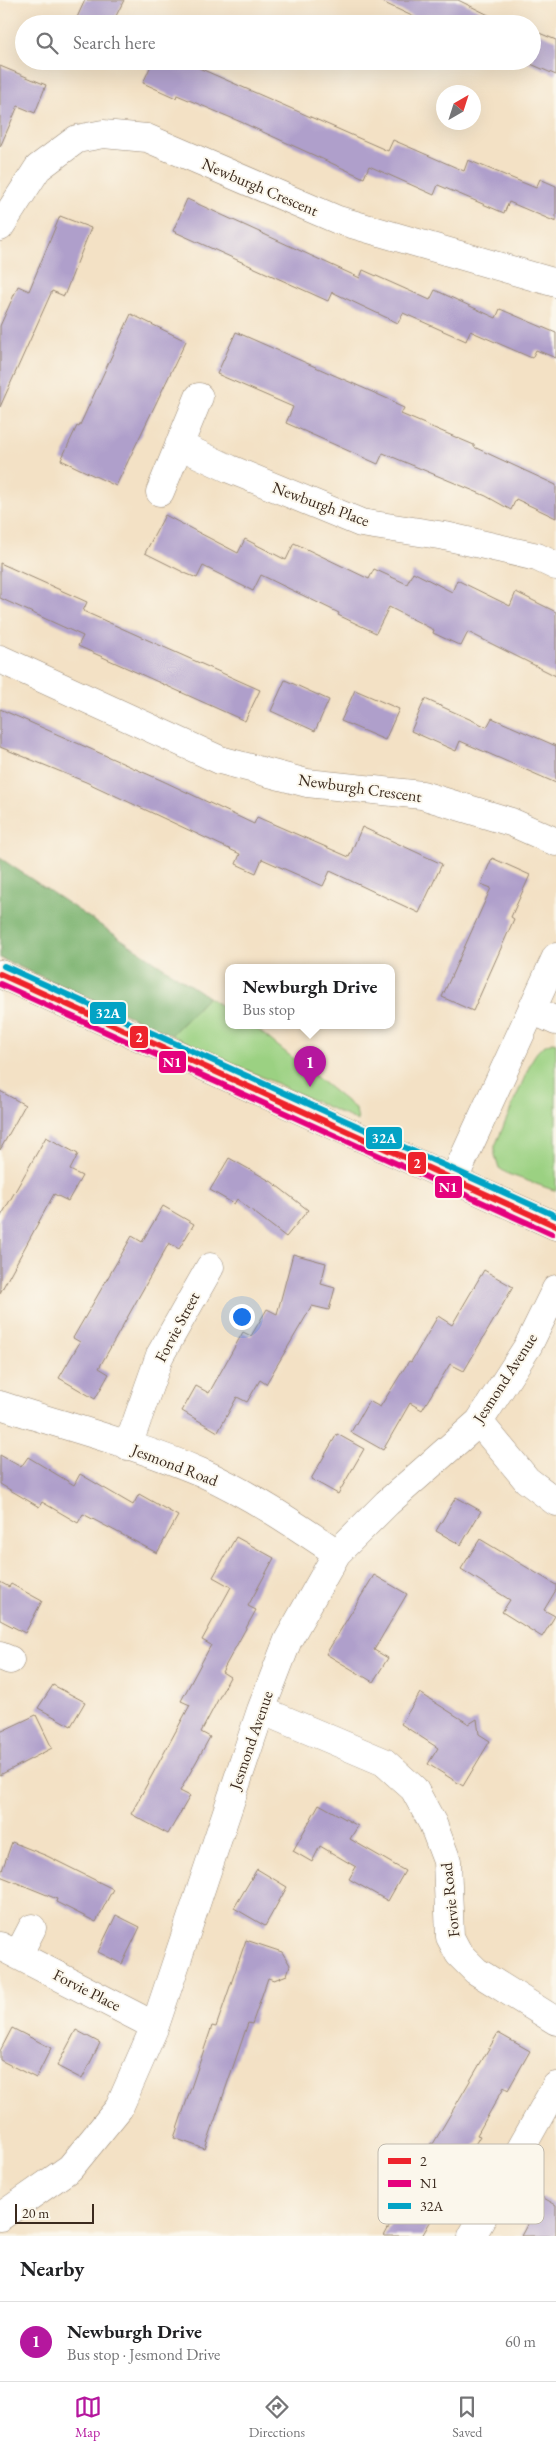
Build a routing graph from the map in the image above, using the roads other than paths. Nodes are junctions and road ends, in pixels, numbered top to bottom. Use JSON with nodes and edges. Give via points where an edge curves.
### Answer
{"nodes":[{"id":1,"x":0,"y":227,"type":"edge"},
{"id":2,"x":556,"y":283,"type":"edge"},
{"id":3,"x":199,"y":397,"type":"dead end"},
{"id":4,"x":179,"y":445,"type":"junction"},
{"id":5,"x":160,"y":492,"type":"dead end"},
{"id":6,"x":556,"y":566,"type":"edge"},
{"id":7,"x":0,"y":659,"type":"edge"},
{"id":8,"x":556,"y":842,"type":"edge"},
{"id":9,"x":556,"y":957,"type":"edge"},
{"id":10,"x":0,"y":974,"type":"edge"},
{"id":11,"x":532,"y":1010,"type":"junction"},
{"id":12,"x":556,"y":1021,"type":"edge"},
{"id":13,"x":454,"y":1179,"type":"junction"},
{"id":14,"x":556,"y":1226,"type":"edge"},
{"id":15,"x":210,"y":1267,"type":"dead end"},
{"id":16,"x":556,"y":1288,"type":"edge"},
{"id":17,"x":0,"y":1405,"type":"edge"},
{"id":18,"x":479,"y":1422,"type":"junction"},
{"id":19,"x":128,"y":1446,"type":"junction"},
{"id":20,"x":556,"y":1502,"type":"edge"},
{"id":21,"x":338,"y":1553,"type":"junction"},
{"id":22,"x":261,"y":1710,"type":"junction"},
{"id":23,"x":32,"y":1928,"type":"dead end"},
{"id":24,"x":9,"y":1950,"type":"edge"},
{"id":25,"x":556,"y":2021,"type":"edge"},
{"id":26,"x":155,"y":2026,"type":"junction"},
{"id":27,"x":556,"y":2086,"type":"edge"},
{"id":28,"x":524,"y":2144,"type":"edge"},
{"id":29,"x":0,"y":2217,"type":"edge"},
{"id":30,"x":479,"y":2224,"type":"edge"},
{"id":31,"x":472,"y":2236,"type":"edge"}],
"edges":[{"from":1,"to":2,"type":"street","name":"Newburgh Crescent","via":[[38,168],[77,139],[103,134],[147,138],[338,220]]},
{"from":3,"to":4,"type":"street"},
{"from":4,"to":5,"type":"street"},
{"from":4,"to":6,"type":"street","name":"Newburgh Place","via":[[361,522],[445,536],[537,557]]},
{"from":7,"to":8,"type":"street","name":"Newburgh Crescent","via":[[220,760],[307,783],[422,795],[511,822]]},
{"from":9,"to":11,"type":"street"},
{"from":10,"to":13,"type":"street"},
{"from":11,"to":12,"type":"street"},
{"from":11,"to":13,"type":"street"},
{"from":13,"to":14,"type":"street"},
{"from":15,"to":19,"type":"street","name":"Forvie Street","via":[[160,1355]]},
{"from":16,"to":18,"type":"street","name":"Jesmond Avenue","via":[[528,1346]]},
{"from":17,"to":19,"type":"street","name":"Jesmond Road"},
{"from":18,"to":20,"type":"street","via":[[527,1480]]},
{"from":18,"to":21,"type":"street","name":"Jesmond Avenue","via":[[387,1503]]},
{"from":19,"to":21,"type":"street","name":"Jesmond Road","via":[[201,1473],[261,1503]]},
{"from":21,"to":22,"type":"street","name":"Jesmond Avenue","via":[[288,1640]]},
{"from":22,"to":25,"type":"street","name":"Forvie Road","via":[[384,1762],[414,1789],[433,1824],[447,1861],[450,1937],[459,1954],[476,1971]]},
{"from":22,"to":26,"type":"street","name":"Jesmond Avenue"},
{"from":23,"to":24,"type":"street","name":"Forvie Place"},
{"from":24,"to":26,"type":"street","name":"Forvie Place"},
{"from":26,"to":29,"type":"street","name":"Jesmond Avenue","via":[[119,2108],[70,2168]]},
{"from":27,"to":28,"type":"street"},
{"from":30,"to":31,"type":"street"}]}
